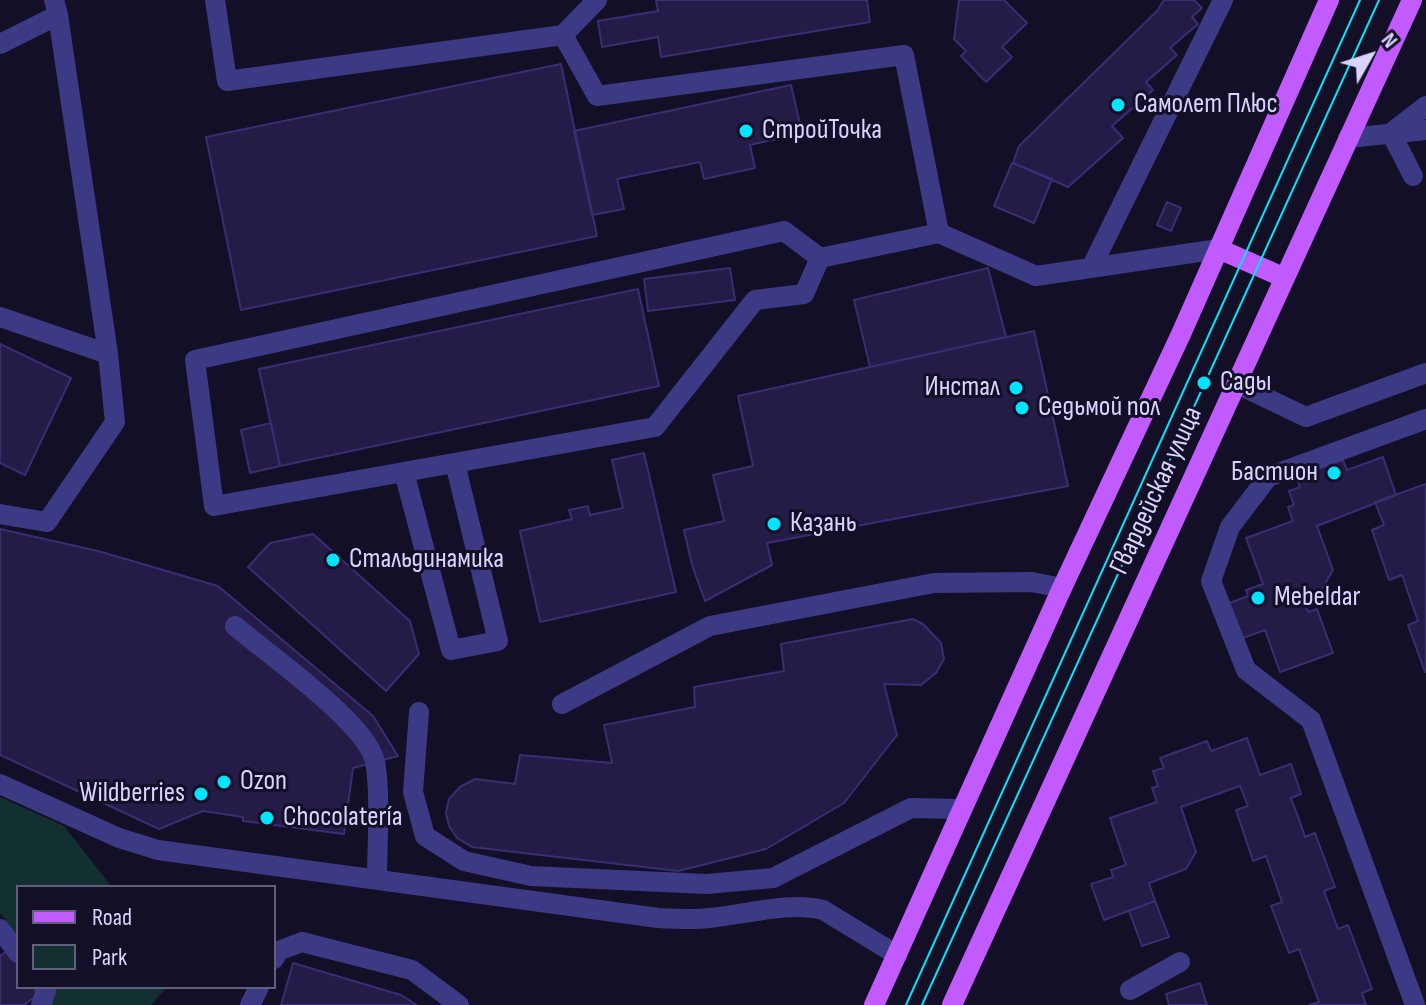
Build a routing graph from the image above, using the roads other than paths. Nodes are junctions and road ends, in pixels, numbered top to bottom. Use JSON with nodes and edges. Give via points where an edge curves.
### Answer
{"nodes":[{"id":1,"x":215,"y":0,"type":"edge"},
{"id":2,"x":597,"y":0,"type":"edge"},
{"id":3,"x":1223,"y":0,"type":"edge"},
{"id":4,"x":1329,"y":0,"type":"edge"},
{"id":5,"x":1412,"y":0,"type":"edge"},
{"id":6,"x":56,"y":7,"type":"edge"},
{"id":7,"x":563,"y":35,"type":"junction"},
{"id":8,"x":0,"y":44,"type":"edge"},
{"id":9,"x":1426,"y":106,"type":"edge"},
{"id":10,"x":1426,"y":130,"type":"edge"},
{"id":11,"x":1391,"y":133,"type":"junction"},
{"id":12,"x":1348,"y":138,"type":"junction"},
{"id":13,"x":1413,"y":176,"type":"dead end"},
{"id":14,"x":939,"y":233,"type":"junction"},
{"id":15,"x":1219,"y":249,"type":"junction"},
{"id":16,"x":820,"y":258,"type":"junction"},
{"id":17,"x":1091,"y":268,"type":"junction"},
{"id":18,"x":1285,"y":278,"type":"junction"},
{"id":19,"x":0,"y":317,"type":"edge"},
{"id":20,"x":108,"y":354,"type":"junction"},
{"id":21,"x":1426,"y":373,"type":"edge"},
{"id":22,"x":1237,"y":384,"type":"junction"},
{"id":23,"x":1426,"y":419,"type":"edge"},
{"id":24,"x":455,"y":463,"type":"junction"},
{"id":25,"x":404,"y":472,"type":"junction"},
{"id":26,"x":0,"y":514,"type":"edge"},
{"id":27,"x":1062,"y":588,"type":"junction"},
{"id":28,"x":235,"y":626,"type":"dead end"},
{"id":29,"x":562,"y":704,"type":"dead end"},
{"id":30,"x":419,"y":712,"type":"dead end"},
{"id":31,"x":0,"y":784,"type":"edge"},
{"id":32,"x":962,"y":809,"type":"junction"},
{"id":33,"x":377,"y":880,"type":"junction"},
{"id":34,"x":0,"y":929,"type":"edge"},
{"id":35,"x":16,"y":950,"type":"edge"},
{"id":36,"x":276,"y":955,"type":"edge"},
{"id":37,"x":897,"y":955,"type":"junction"},
{"id":38,"x":1180,"y":962,"type":"dead end"},
{"id":39,"x":1130,"y":990,"type":"dead end"},
{"id":40,"x":459,"y":1005,"type":"edge"},
{"id":41,"x":874,"y":1005,"type":"edge"},
{"id":42,"x":952,"y":1005,"type":"edge"},
{"id":43,"x":1415,"y":1005,"type":"edge"}],
"edges":[{"from":1,"to":7,"type":"lane","via":[[227,81]]},
{"from":2,"to":7,"type":"lane"},
{"from":3,"to":17,"type":"lane"},
{"from":4,"to":15,"type":"main road","name":"Гвардейская улица"},
{"from":5,"to":12,"type":"main road","name":"Гвардейская улица"},
{"from":6,"to":8,"type":"lane"},
{"from":6,"to":20,"type":"lane"},
{"from":7,"to":14,"type":"lane","via":[[597,96],[904,55]]},
{"from":9,"to":11,"type":"lane"},
{"from":10,"to":11,"type":"lane"},
{"from":11,"to":12,"type":"lane"},
{"from":11,"to":13,"type":"lane"},
{"from":12,"to":18,"type":"main road","name":"Гвардейская улица"},
{"from":14,"to":16,"type":"lane"},
{"from":14,"to":17,"type":"lane","via":[[1036,276]]},
{"from":15,"to":17,"type":"lane"},
{"from":15,"to":18,"type":"main road"},
{"from":15,"to":27,"type":"main road","name":"Гвардейская улица"},
{"from":16,"to":24,"type":"lane","via":[[804,294],[755,300],[655,427]]},
{"from":16,"to":25,"type":"lane","via":[[784,231],[195,360],[214,506]]},
{"from":18,"to":22,"type":"main road","name":"Гвардейская улица"},
{"from":19,"to":20,"type":"lane"},
{"from":20,"to":26,"type":"lane","via":[[115,422],[47,522]]},
{"from":21,"to":22,"type":"lane","via":[[1306,417]]},
{"from":22,"to":42,"type":"main road","name":"Гвардейская улица"},
{"from":23,"to":43,"type":"lane","via":[[1268,477],[1230,527],[1211,581],[1246,670],[1311,720]]},
{"from":24,"to":25,"type":"lane"},
{"from":24,"to":25,"type":"lane","via":[[498,641],[451,650]]},
{"from":27,"to":29,"type":"lane","via":[[1032,582],[934,583],[710,626]]},
{"from":27,"to":32,"type":"main road","name":"Гвардейская улица"},
{"from":28,"to":33,"type":"lane","via":[[353,725],[370,746],[376,774]]},
{"from":30,"to":32,"type":"lane","via":[[413,792],[425,836],[464,861],[531,876],[707,884],[773,878],[911,808]]},
{"from":31,"to":33,"type":"lane","via":[[146,847]]},
{"from":32,"to":37,"type":"main road","name":"Гвардейская улица"},
{"from":33,"to":37,"type":"lane","via":[[658,918],[707,919],[816,908]]},
{"from":34,"to":35,"type":"lane"},
{"from":36,"to":40,"type":"lane","via":[[302,942],[412,970]]},
{"from":37,"to":41,"type":"main road","name":"Гвардейская улица"},
{"from":38,"to":39,"type":"lane"}]}
